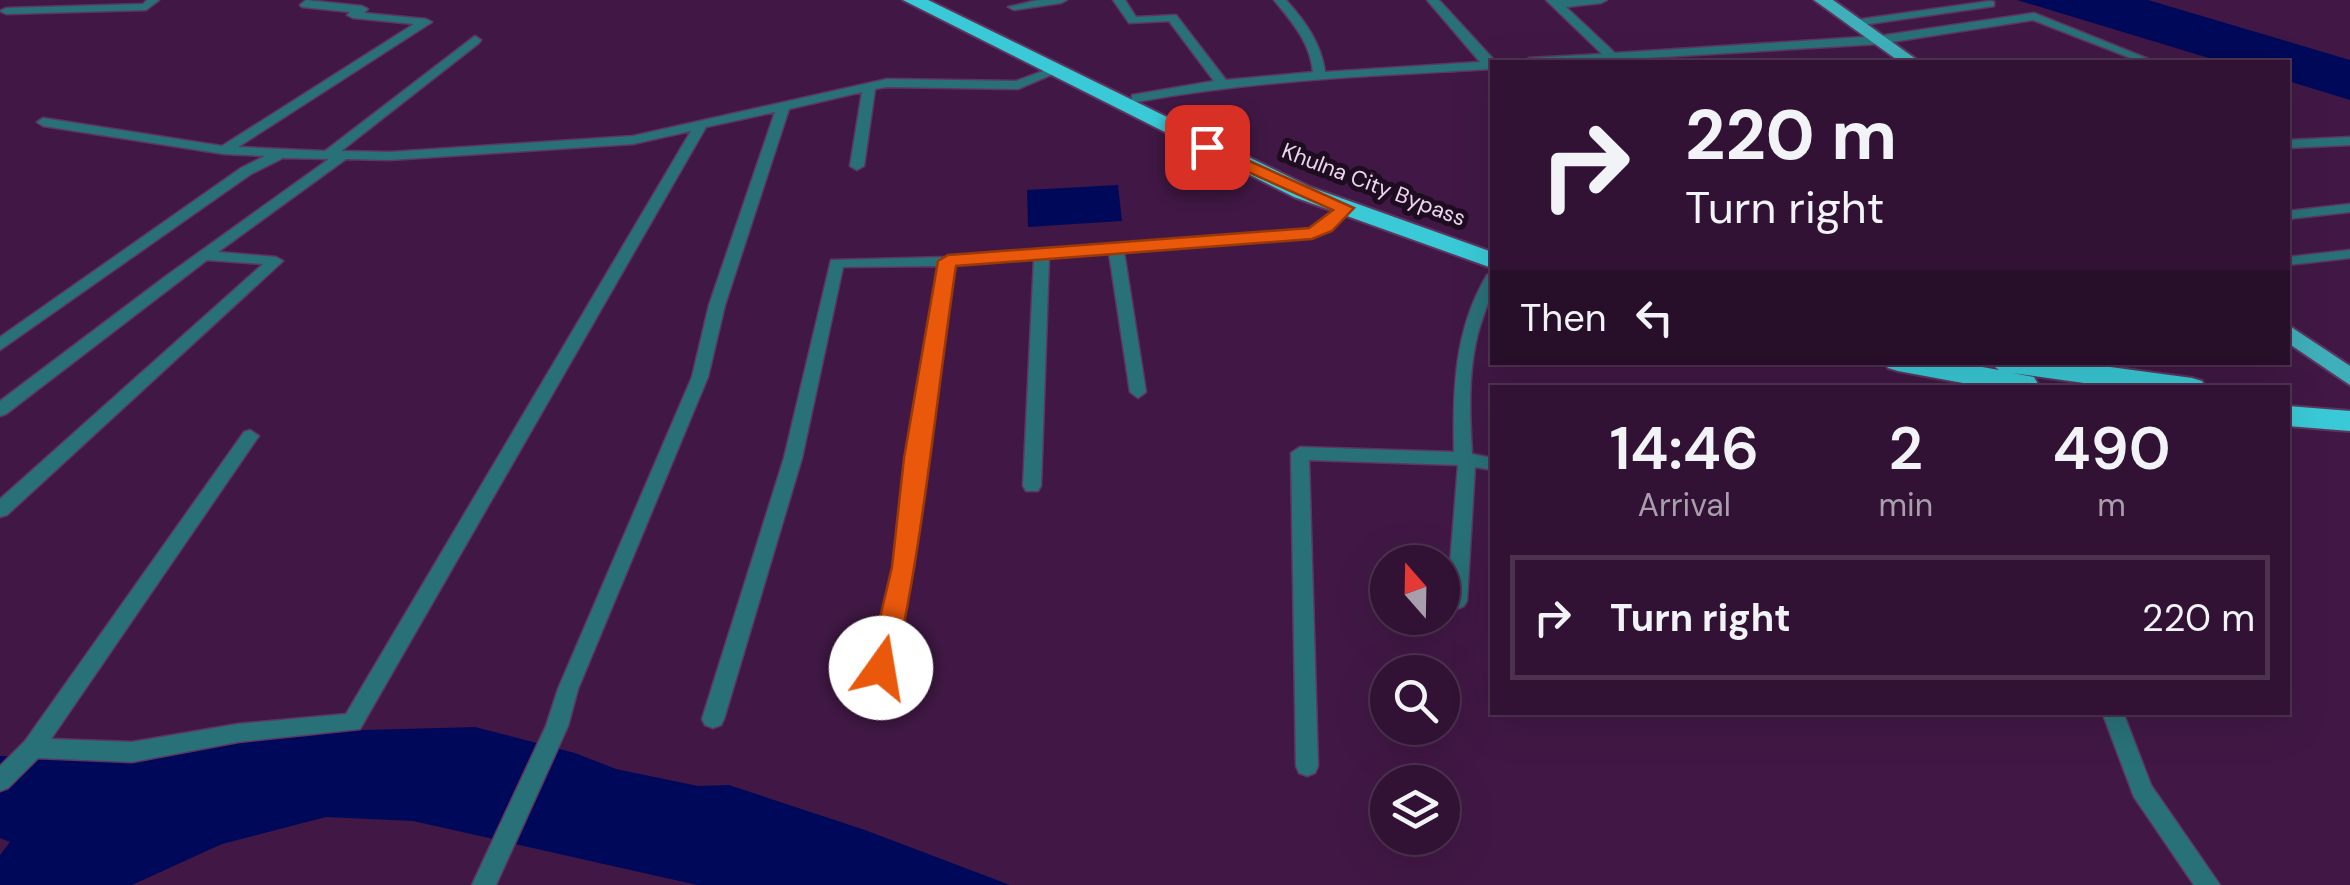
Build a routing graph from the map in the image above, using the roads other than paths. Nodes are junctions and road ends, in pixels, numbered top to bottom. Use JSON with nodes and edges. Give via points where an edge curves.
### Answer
{"nodes":[{"id":1,"x":153,"y":0,"type":"edge"},
{"id":2,"x":313,"y":0,"type":"edge"},
{"id":3,"x":912,"y":0,"type":"edge"},
{"id":4,"x":933,"y":0,"type":"edge"},
{"id":5,"x":1061,"y":0,"type":"edge"},
{"id":6,"x":1118,"y":0,"type":"edge"},
{"id":7,"x":1280,"y":0,"type":"edge"},
{"id":8,"x":1434,"y":0,"type":"edge"},
{"id":9,"x":1601,"y":0,"type":"edge"},
{"id":10,"x":1822,"y":0,"type":"edge"},
{"id":11,"x":1555,"y":2,"type":"edge"},
{"id":12,"x":1990,"y":4,"type":"dead end"},
{"id":13,"x":1014,"y":7,"type":"dead end"},
{"id":14,"x":6,"y":11,"type":"dead end"},
{"id":15,"x":1856,"y":23,"type":"junction"},
{"id":16,"x":474,"y":40,"type":"dead end"},
{"id":17,"x":1880,"y":40,"type":"junction"},
{"id":18,"x":1612,"y":57,"type":"junction"},
{"id":19,"x":1654,"y":59,"type":"edge"},
{"id":20,"x":1576,"y":60,"type":"edge"},
{"id":21,"x":1908,"y":60,"type":"edge"},
{"id":22,"x":2145,"y":60,"type":"edge"},
{"id":23,"x":1486,"y":66,"type":"edge"},
{"id":24,"x":1054,"y":71,"type":"junction"},
{"id":25,"x":1318,"y":76,"type":"junction"},
{"id":26,"x":1223,"y":84,"type":"junction"},
{"id":27,"x":869,"y":88,"type":"junction"},
{"id":28,"x":1136,"y":98,"type":"junction"},
{"id":29,"x":782,"y":108,"type":"junction"},
{"id":30,"x":42,"y":122,"type":"dead end"},
{"id":31,"x":700,"y":128,"type":"junction"},
{"id":32,"x":2291,"y":141,"type":"edge"},
{"id":33,"x":2350,"y":141,"type":"edge"},
{"id":34,"x":224,"y":150,"type":"junction"},
{"id":35,"x":281,"y":154,"type":"junction"},
{"id":36,"x":336,"y":154,"type":"junction"},
{"id":37,"x":857,"y":166,"type":"dead end"},
{"id":38,"x":1345,"y":208,"type":"junction"},
{"id":39,"x":2350,"y":208,"type":"edge"},
{"id":40,"x":2290,"y":216,"type":"edge"},
{"id":41,"x":1490,"y":243,"type":"edge"},
{"id":42,"x":1116,"y":247,"type":"junction"},
{"id":43,"x":1042,"y":253,"type":"junction"},
{"id":44,"x":2350,"y":254,"type":"edge"},
{"id":45,"x":204,"y":255,"type":"junction"},
{"id":46,"x":1490,"y":259,"type":"edge"},
{"id":47,"x":948,"y":261,"type":"junction"},
{"id":48,"x":2290,"y":261,"type":"edge"},
{"id":49,"x":1490,"y":282,"type":"edge"},
{"id":50,"x":2290,"y":333,"type":"edge"},
{"id":51,"x":0,"y":345,"type":"edge"},
{"id":52,"x":1915,"y":365,"type":"edge"},
{"id":53,"x":2024,"y":365,"type":"edge"},
{"id":54,"x":2350,"y":377,"type":"edge"},
{"id":55,"x":2025,"y":385,"type":"edge"},
{"id":56,"x":2170,"y":385,"type":"edge"},
{"id":57,"x":1138,"y":392,"type":"dead end"},
{"id":58,"x":2290,"y":398,"type":"edge"},
{"id":59,"x":2350,"y":400,"type":"edge"},
{"id":60,"x":0,"y":410,"type":"edge"},
{"id":61,"x":2290,"y":416,"type":"edge"},
{"id":62,"x":2350,"y":420,"type":"edge"},
{"id":63,"x":250,"y":436,"type":"dead end"},
{"id":64,"x":1465,"y":459,"type":"junction"},
{"id":65,"x":1490,"y":464,"type":"edge"},
{"id":66,"x":1032,"y":486,"type":"dead end"},
{"id":67,"x":0,"y":510,"type":"edge"},
{"id":68,"x":1460,"y":547,"type":"edge"},
{"id":69,"x":881,"y":668,"type":"dead end"},
{"id":70,"x":2113,"y":715,"type":"edge"},
{"id":71,"x":713,"y":719,"type":"dead end"},
{"id":72,"x":30,"y":751,"type":"junction"},
{"id":73,"x":1307,"y":766,"type":"dead end"},
{"id":74,"x":0,"y":781,"type":"edge"},
{"id":75,"x":484,"y":885,"type":"edge"},
{"id":76,"x":2208,"y":885,"type":"edge"}],
"edges":[{"from":1,"to":14,"type":"street","via":[[146,7]]},
{"from":2,"to":34,"type":"street","via":[[306,5],[426,22]]},
{"from":3,"to":24,"type":"highway","name":"Khulna City Bypass"},
{"from":4,"to":28,"type":"highway","name":"Khulna City Bypass"},
{"from":5,"to":13,"type":"street"},
{"from":6,"to":26,"type":"street","via":[[1133,21],[1172,17]]},
{"from":7,"to":25,"type":"street","via":[[1318,52]]},
{"from":8,"to":23,"type":"street"},
{"from":9,"to":11,"type":"street"},
{"from":10,"to":15,"type":"main road"},
{"from":11,"to":18,"type":"street"},
{"from":12,"to":15,"type":"street"},
{"from":15,"to":17,"type":"main road"},
{"from":16,"to":36,"type":"street"},
{"from":17,"to":19,"type":"street"},
{"from":17,"to":21,"type":"main road"},
{"from":17,"to":22,"type":"street","via":[[2034,16]]},
{"from":18,"to":19,"type":"street"},
{"from":18,"to":20,"type":"street"},
{"from":23,"to":25,"type":"street"},
{"from":24,"to":27,"type":"street","via":[[1018,85]]},
{"from":24,"to":38,"type":"highway","name":"Khulna City Bypass"},
{"from":25,"to":26,"type":"street"},
{"from":26,"to":28,"type":"street"},
{"from":27,"to":29,"type":"street"},
{"from":27,"to":37,"type":"street"},
{"from":28,"to":41,"type":"highway","name":"Khulna City Bypass","via":[[1302,176]]},
{"from":29,"to":31,"type":"street"},
{"from":29,"to":75,"type":"street","via":[[700,377]]},
{"from":30,"to":34,"type":"street"},
{"from":31,"to":36,"type":"street","via":[[536,148]]},
{"from":31,"to":72,"type":"street","via":[[352,723],[132,752]]},
{"from":32,"to":33,"type":"street"},
{"from":34,"to":35,"type":"street"},
{"from":35,"to":36,"type":"street"},
{"from":35,"to":51,"type":"street","via":[[246,171]]},
{"from":36,"to":45,"type":"street"},
{"from":38,"to":42,"type":"street","via":[[1312,233]]},
{"from":38,"to":46,"type":"highway","name":"Khulna City Bypass"},
{"from":39,"to":40,"type":"street"},
{"from":42,"to":43,"type":"street"},
{"from":42,"to":57,"type":"street"},
{"from":43,"to":47,"type":"street"},
{"from":43,"to":66,"type":"street"},
{"from":44,"to":48,"type":"street"},
{"from":45,"to":60,"type":"street"},
{"from":45,"to":67,"type":"street","via":[[276,261]]},
{"from":47,"to":69,"type":"street","via":[[904,567]]},
{"from":47,"to":71,"type":"street","via":[[836,263],[793,458]]},
{"from":49,"to":64,"type":"street","via":[[1467,334],[1460,384]]},
{"from":50,"to":54,"type":"main road"},
{"from":52,"to":55,"type":"highway"},
{"from":53,"to":56,"type":"highway"},
{"from":58,"to":59,"type":"highway"},
{"from":61,"to":62,"type":"highway"},
{"from":63,"to":72,"type":"street"},
{"from":64,"to":65,"type":"street"},
{"from":64,"to":68,"type":"street"},
{"from":64,"to":73,"type":"street","via":[[1300,452]]},
{"from":70,"to":76,"type":"street","via":[[2142,790]]},
{"from":72,"to":74,"type":"street"}]}
